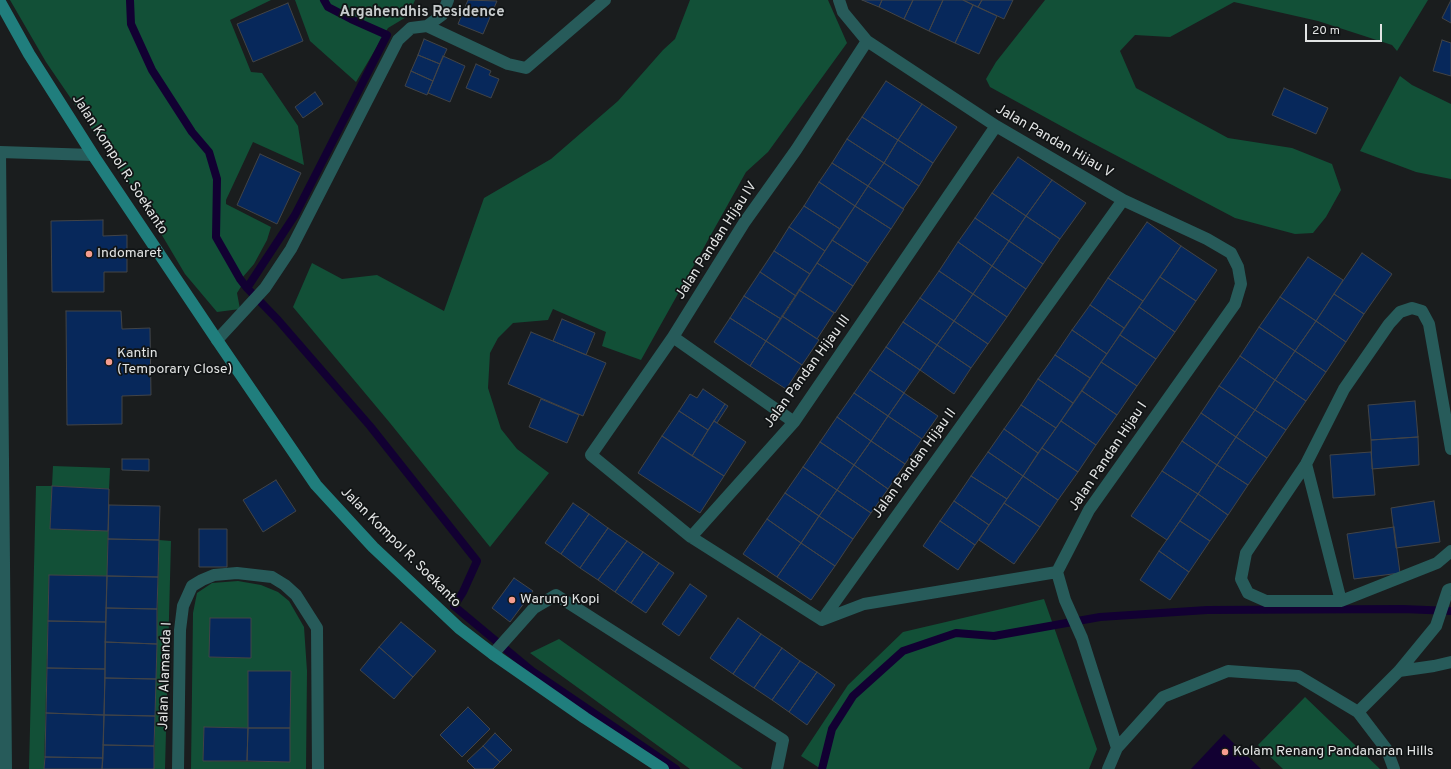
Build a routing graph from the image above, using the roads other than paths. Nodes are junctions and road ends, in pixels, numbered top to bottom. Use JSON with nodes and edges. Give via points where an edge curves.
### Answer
{"nodes":[{"id":1,"x":448,"y":0,"type":"edge"},
{"id":2,"x":604,"y":0,"type":"edge"},
{"id":3,"x":839,"y":0,"type":"edge"},
{"id":4,"x":0,"y":2,"type":"edge"},
{"id":5,"x":427,"y":26,"type":"junction"},
{"id":6,"x":867,"y":41,"type":"junction"},
{"id":7,"x":996,"y":126,"type":"junction"},
{"id":8,"x":0,"y":152,"type":"edge"},
{"id":9,"x":93,"y":155,"type":"junction"},
{"id":10,"x":1123,"y":200,"type":"junction"},
{"id":11,"x":1235,"y":304,"type":"joint"},
{"id":12,"x":673,"y":337,"type":"junction"},
{"id":13,"x":217,"y":340,"type":"junction"},
{"id":14,"x":794,"y":422,"type":"junction"},
{"id":15,"x":1451,"y":449,"type":"edge"},
{"id":16,"x":1306,"y":464,"type":"junction"},
{"id":17,"x":691,"y":537,"type":"junction"},
{"id":18,"x":1451,"y":550,"type":"edge"},
{"id":19,"x":1057,"y":572,"type":"junction"},
{"id":20,"x":1450,"y":590,"type":"edge"},
{"id":21,"x":1341,"y":601,"type":"junction"},
{"id":22,"x":822,"y":620,"type":"junction"},
{"id":23,"x":500,"y":646,"type":"junction"},
{"id":24,"x":1451,"y":662,"type":"edge"},
{"id":25,"x":1399,"y":671,"type":"junction"},
{"id":26,"x":1358,"y":712,"type":"junction"},
{"id":27,"x":1117,"y":748,"type":"junction"},
{"id":28,"x":6,"y":769,"type":"edge"},
{"id":29,"x":178,"y":769,"type":"edge"},
{"id":30,"x":318,"y":769,"type":"edge"},
{"id":31,"x":663,"y":769,"type":"edge"},
{"id":32,"x":777,"y":769,"type":"edge"},
{"id":33,"x":1108,"y":769,"type":"edge"},
{"id":34,"x":1394,"y":769,"type":"edge"}],
"edges":[{"from":1,"to":5,"type":"street","via":[[442,15]]},
{"from":2,"to":5,"type":"street","via":[[526,68],[508,64]]},
{"from":3,"to":6,"type":"street","name":"Jalan Pandan Hijau V","via":[[843,12]]},
{"from":4,"to":9,"type":"main road","name":"Jalan Kompol R. Soekanto","via":[[29,54]]},
{"from":5,"to":13,"type":"street","via":[[411,28],[398,40],[291,249],[265,288]]},
{"from":6,"to":7,"type":"street","name":"Jalan Pandan Hijau V"},
{"from":6,"to":12,"type":"street","name":"Jalan Pandan Hijau IV","via":[[796,150],[744,223]]},
{"from":7,"to":10,"type":"street","name":"Jalan Pandan Hijau V"},
{"from":7,"to":14,"type":"street","name":"Jalan Pandan Hijau III"},
{"from":8,"to":9,"type":"street"},
{"from":8,"to":28,"type":"street"},
{"from":9,"to":13,"type":"main road","name":"Jalan Kompol R. Soekanto"},
{"from":10,"to":11,"type":"street","name":"Jalan Pandan Hijau V","via":[[1231,253],[1238,267],[1241,284]]},
{"from":10,"to":22,"type":"street","name":"Jalan Pandan Hijau II"},
{"from":11,"to":19,"type":"street","name":"Jalan Pandan Hijau I","via":[[1089,510]]},
{"from":12,"to":14,"type":"street"},
{"from":12,"to":17,"type":"street","name":"Jalan Pandan Hijau IV","via":[[591,455]]},
{"from":13,"to":23,"type":"main road","name":"Jalan Kompol R. Soekanto","via":[[316,485],[373,547],[459,628]]},
{"from":14,"to":17,"type":"street","name":"Jalan Pandan Hijau III"},
{"from":15,"to":16,"type":"street","via":[[1429,324],[1422,311],[1412,308],[1400,312],[1389,324],[1344,389]]},
{"from":16,"to":21,"type":"street"},
{"from":16,"to":21,"type":"street","via":[[1246,553],[1240,579],[1248,593],[1266,601]]},
{"from":17,"to":22,"type":"street"},
{"from":18,"to":21,"type":"street","via":[[1437,563]]},
{"from":19,"to":22,"type":"street","via":[[864,604]]},
{"from":19,"to":27,"type":"street","via":[[1065,600],[1082,638]]},
{"from":20,"to":25,"type":"street","via":[[1436,626]]},
{"from":23,"to":31,"type":"main road","name":"Jalan Kompol R. Soekanto","via":[[585,718]]},
{"from":23,"to":32,"type":"street","via":[[534,608],[556,595],[783,740]]},
{"from":24,"to":25,"type":"street"},
{"from":25,"to":26,"type":"street"},
{"from":26,"to":27,"type":"street","via":[[1298,676],[1228,671],[1163,697]]},
{"from":26,"to":34,"type":"street","via":[[1387,750]]},
{"from":27,"to":33,"type":"street"},
{"from":29,"to":30,"type":"street","name":"Jalan Alamanda I","via":[[180,630],[184,606],[192,586],[214,575],[238,573],[272,577],[296,595],[317,628]]}]}
